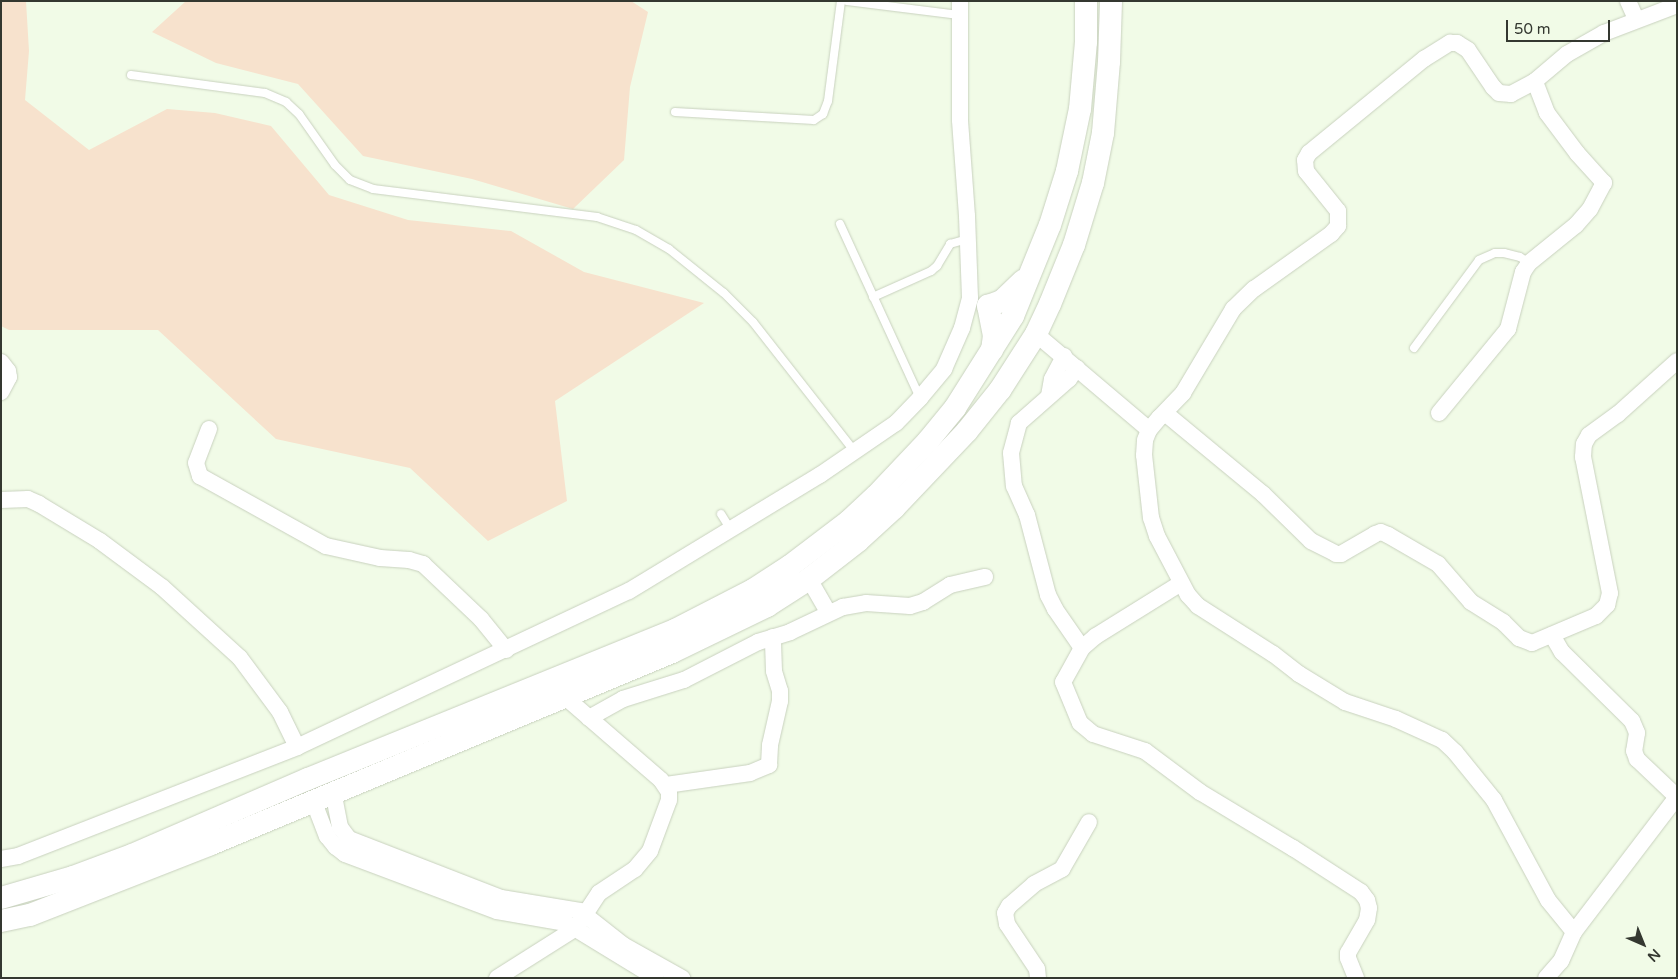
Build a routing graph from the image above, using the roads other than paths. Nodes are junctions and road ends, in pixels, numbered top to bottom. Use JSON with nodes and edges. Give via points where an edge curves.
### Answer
{"nodes":[{"id":1,"x":841,"y":1,"type":"edge"},
{"id":2,"x":847,"y":1,"type":"edge"},
{"id":3,"x":1086,"y":1,"type":"edge"},
{"id":4,"x":1110,"y":1,"type":"edge"},
{"id":5,"x":1628,"y":1,"type":"edge"},
{"id":6,"x":872,"y":3,"type":"edge"},
{"id":7,"x":1677,"y":5,"type":"edge"},
{"id":8,"x":960,"y":8,"type":"edge"},
{"id":9,"x":1636,"y":19,"type":"junction"},
{"id":10,"x":131,"y":75,"type":"dead end"},
{"id":11,"x":1535,"y":81,"type":"junction"},
{"id":12,"x":675,"y":112,"type":"dead end"},
{"id":13,"x":840,"y":224,"type":"dead end"},
{"id":14,"x":968,"y":239,"type":"junction"},
{"id":15,"x":1529,"y":263,"type":"junction"},
{"id":16,"x":1032,"y":271,"type":"junction"},
{"id":17,"x":1063,"y":273,"type":"junction"},
{"id":18,"x":873,"y":297,"type":"junction"},
{"id":19,"x":979,"y":302,"type":"junction"},
{"id":20,"x":1013,"y":316,"type":"junction"},
{"id":21,"x":1036,"y":334,"type":"junction"},
{"id":22,"x":1414,"y":348,"type":"dead end"},
{"id":23,"x":992,"y":350,"type":"junction"},
{"id":24,"x":1064,"y":356,"type":"junction"},
{"id":25,"x":1677,"y":361,"type":"edge"},
{"id":26,"x":1,"y":362,"type":"edge"},
{"id":27,"x":1078,"y":368,"type":"junction"},
{"id":28,"x":1,"y":392,"type":"edge"},
{"id":29,"x":1049,"y":396,"type":"junction"},
{"id":30,"x":920,"y":398,"type":"junction"},
{"id":31,"x":1165,"y":413,"type":"junction"},
{"id":32,"x":1439,"y":413,"type":"dead end"},
{"id":33,"x":209,"y":429,"type":"dead end"},
{"id":34,"x":1149,"y":430,"type":"junction"},
{"id":35,"x":854,"y":451,"type":"junction"},
{"id":36,"x":1,"y":500,"type":"edge"},
{"id":37,"x":721,"y":514,"type":"dead end"},
{"id":38,"x":731,"y":530,"type":"junction"},
{"id":39,"x":985,"y":577,"type":"dead end"},
{"id":40,"x":809,"y":579,"type":"junction"},
{"id":41,"x":1181,"y":583,"type":"junction"},
{"id":42,"x":829,"y":613,"type":"junction"},
{"id":43,"x":1552,"y":635,"type":"junction"},
{"id":44,"x":773,"y":637,"type":"junction"},
{"id":45,"x":1082,"y":648,"type":"junction"},
{"id":46,"x":506,"y":650,"type":"junction"},
{"id":47,"x":564,"y":696,"type":"junction"},
{"id":48,"x":589,"y":718,"type":"junction"},
{"id":49,"x":297,"y":747,"type":"junction"},
{"id":50,"x":666,"y":785,"type":"junction"},
{"id":51,"x":323,"y":796,"type":"junction"},
{"id":52,"x":1677,"y":797,"type":"edge"},
{"id":53,"x":1089,"y":822,"type":"dead end"},
{"id":54,"x":1,"y":859,"type":"edge"},
{"id":55,"x":1,"y":898,"type":"edge"},
{"id":56,"x":587,"y":915,"type":"junction"},
{"id":57,"x":1,"y":921,"type":"edge"},
{"id":58,"x":576,"y":928,"type":"junction"},
{"id":59,"x":1574,"y":932,"type":"junction"},
{"id":60,"x":497,"y":978,"type":"edge"},
{"id":61,"x":656,"y":978,"type":"edge"},
{"id":62,"x":682,"y":978,"type":"edge"},
{"id":63,"x":1038,"y":978,"type":"edge"},
{"id":64,"x":1356,"y":978,"type":"edge"},
{"id":65,"x":1546,"y":978,"type":"edge"}],
"edges":[{"from":1,"to":12,"type":"lane","via":[[828,101],[823,114],[814,120]]},
{"from":2,"to":6,"type":"lane"},
{"from":3,"to":16,"type":"main road","via":[[1080,109],[1067,171]]},
{"from":4,"to":17,"type":"main road","via":[[1103,133],[1093,183]]},
{"from":5,"to":9,"type":"street"},
{"from":6,"to":8,"type":"lane"},
{"from":7,"to":9,"type":"street"},
{"from":8,"to":14,"type":"street","via":[[960,120]]},
{"from":9,"to":11,"type":"street","via":[[1581,45]]},
{"from":10,"to":35,"type":"lane","via":[[265,93],[286,102],[299,114],[335,165],[350,180],[373,190],[587,215],[636,230],[670,249],[724,293],[753,322]]},
{"from":11,"to":15,"type":"street","via":[[1548,113],[1604,183],[1590,209],[1576,225]]},
{"from":11,"to":31,"type":"street","via":[[1511,94],[1499,93],[1468,50],[1458,43],[1450,43],[1424,59],[1309,153],[1305,160],[1306,172],[1338,212],[1338,226],[1254,289],[1233,309],[1183,394]]},
{"from":13,"to":18,"type":"lane"},
{"from":14,"to":18,"type":"lane","via":[[950,244],[931,271]]},
{"from":14,"to":19,"type":"street"},
{"from":15,"to":22,"type":"lane","via":[[1504,253],[1479,260]]},
{"from":15,"to":32,"type":"street","via":[[1519,282],[1508,329]]},
{"from":16,"to":19,"type":"main road","via":[[1002,301]]},
{"from":16,"to":20,"type":"main road"},
{"from":17,"to":20,"type":"main road","via":[[1044,288],[1034,303]]},
{"from":17,"to":21,"type":"main road"},
{"from":18,"to":30,"type":"lane"},
{"from":19,"to":20,"type":"street"},
{"from":19,"to":23,"type":"main road","via":[[994,336]]},
{"from":19,"to":30,"type":"street","via":[[962,328],[944,369]]},
{"from":20,"to":23,"type":"main road"},
{"from":21,"to":24,"type":"street"},
{"from":21,"to":40,"type":"main road","via":[[1000,390],[967,431],[894,508]]},
{"from":23,"to":55,"type":"main road","via":[[955,408],[928,442],[876,496],[822,544],[753,590],[675,630],[132,855],[73,877]]},
{"from":24,"to":27,"type":"street"},
{"from":24,"to":29,"type":"street","via":[[1052,379]]},
{"from":25,"to":43,"type":"street","via":[[1618,414],[1589,435],[1584,444],[1582,457],[1610,593],[1607,604],[1596,616]]},
{"from":26,"to":28,"type":"street","via":[[8,371]]},
{"from":27,"to":29,"type":"street"},
{"from":27,"to":34,"type":"street"},
{"from":29,"to":45,"type":"street","via":[[1019,423],[1011,453],[1011,474],[1027,515],[1048,595]]},
{"from":30,"to":35,"type":"street","via":[[896,422]]},
{"from":31,"to":34,"type":"street"},
{"from":31,"to":43,"type":"street","via":[[1263,494],[1305,536],[1326,550],[1341,554],[1381,532],[1438,564],[1471,602],[1498,618],[1519,638],[1532,643]]},
{"from":33,"to":46,"type":"street","via":[[196,463],[200,476],[326,546],[422,564],[481,619]]},
{"from":34,"to":41,"type":"street","via":[[1144,455],[1151,518]]},
{"from":35,"to":38,"type":"street"},
{"from":36,"to":49,"type":"street","via":[[28,499],[39,504],[100,541],[162,587],[240,658],[280,712]]},
{"from":37,"to":38,"type":"lane"},
{"from":38,"to":46,"type":"street","via":[[629,591]]},
{"from":39,"to":42,"type":"street","via":[[950,585],[923,602],[910,606],[866,603]]},
{"from":40,"to":42,"type":"street"},
{"from":40,"to":47,"type":"main road","via":[[735,623]]},
{"from":41,"to":45,"type":"street"},
{"from":41,"to":59,"type":"street","via":[[1198,606],[1345,702],[1396,719],[1442,740],[1494,800],[1548,900]]},
{"from":42,"to":44,"type":"street"},
{"from":43,"to":52,"type":"street","via":[[1562,652],[1632,721],[1637,733],[1634,751],[1637,759]]},
{"from":44,"to":48,"type":"street","via":[[684,680],[623,699]]},
{"from":44,"to":50,"type":"street","via":[[774,671],[780,701],[770,744],[769,765],[750,773]]},
{"from":45,"to":64,"type":"street","via":[[1063,682],[1080,722],[1087,730],[1145,751],[1200,792],[1361,892],[1369,908],[1367,920],[1348,953]]},
{"from":46,"to":49,"type":"street"},
{"from":47,"to":48,"type":"street"},
{"from":47,"to":51,"type":"main road"},
{"from":48,"to":50,"type":"street"},
{"from":49,"to":54,"type":"street","via":[[18,856]]},
{"from":50,"to":56,"type":"street","via":[[669,800],[650,851],[635,869],[599,893]]},
{"from":51,"to":56,"type":"street","via":[[349,839],[501,898],[571,909]]},
{"from":51,"to":57,"type":"main road","via":[[30,915]]},
{"from":51,"to":58,"type":"street","via":[[327,836],[345,854],[498,911],[548,918]]},
{"from":52,"to":59,"type":"street"},
{"from":53,"to":63,"type":"street","via":[[1062,869],[1034,884],[1009,906],[1005,914],[1007,924],[1037,969]]},
{"from":56,"to":58,"type":"street"},
{"from":56,"to":62,"type":"street","via":[[623,945]]},
{"from":58,"to":60,"type":"street"},
{"from":58,"to":61,"type":"street"},
{"from":59,"to":65,"type":"street","via":[[1561,961]]}]}
